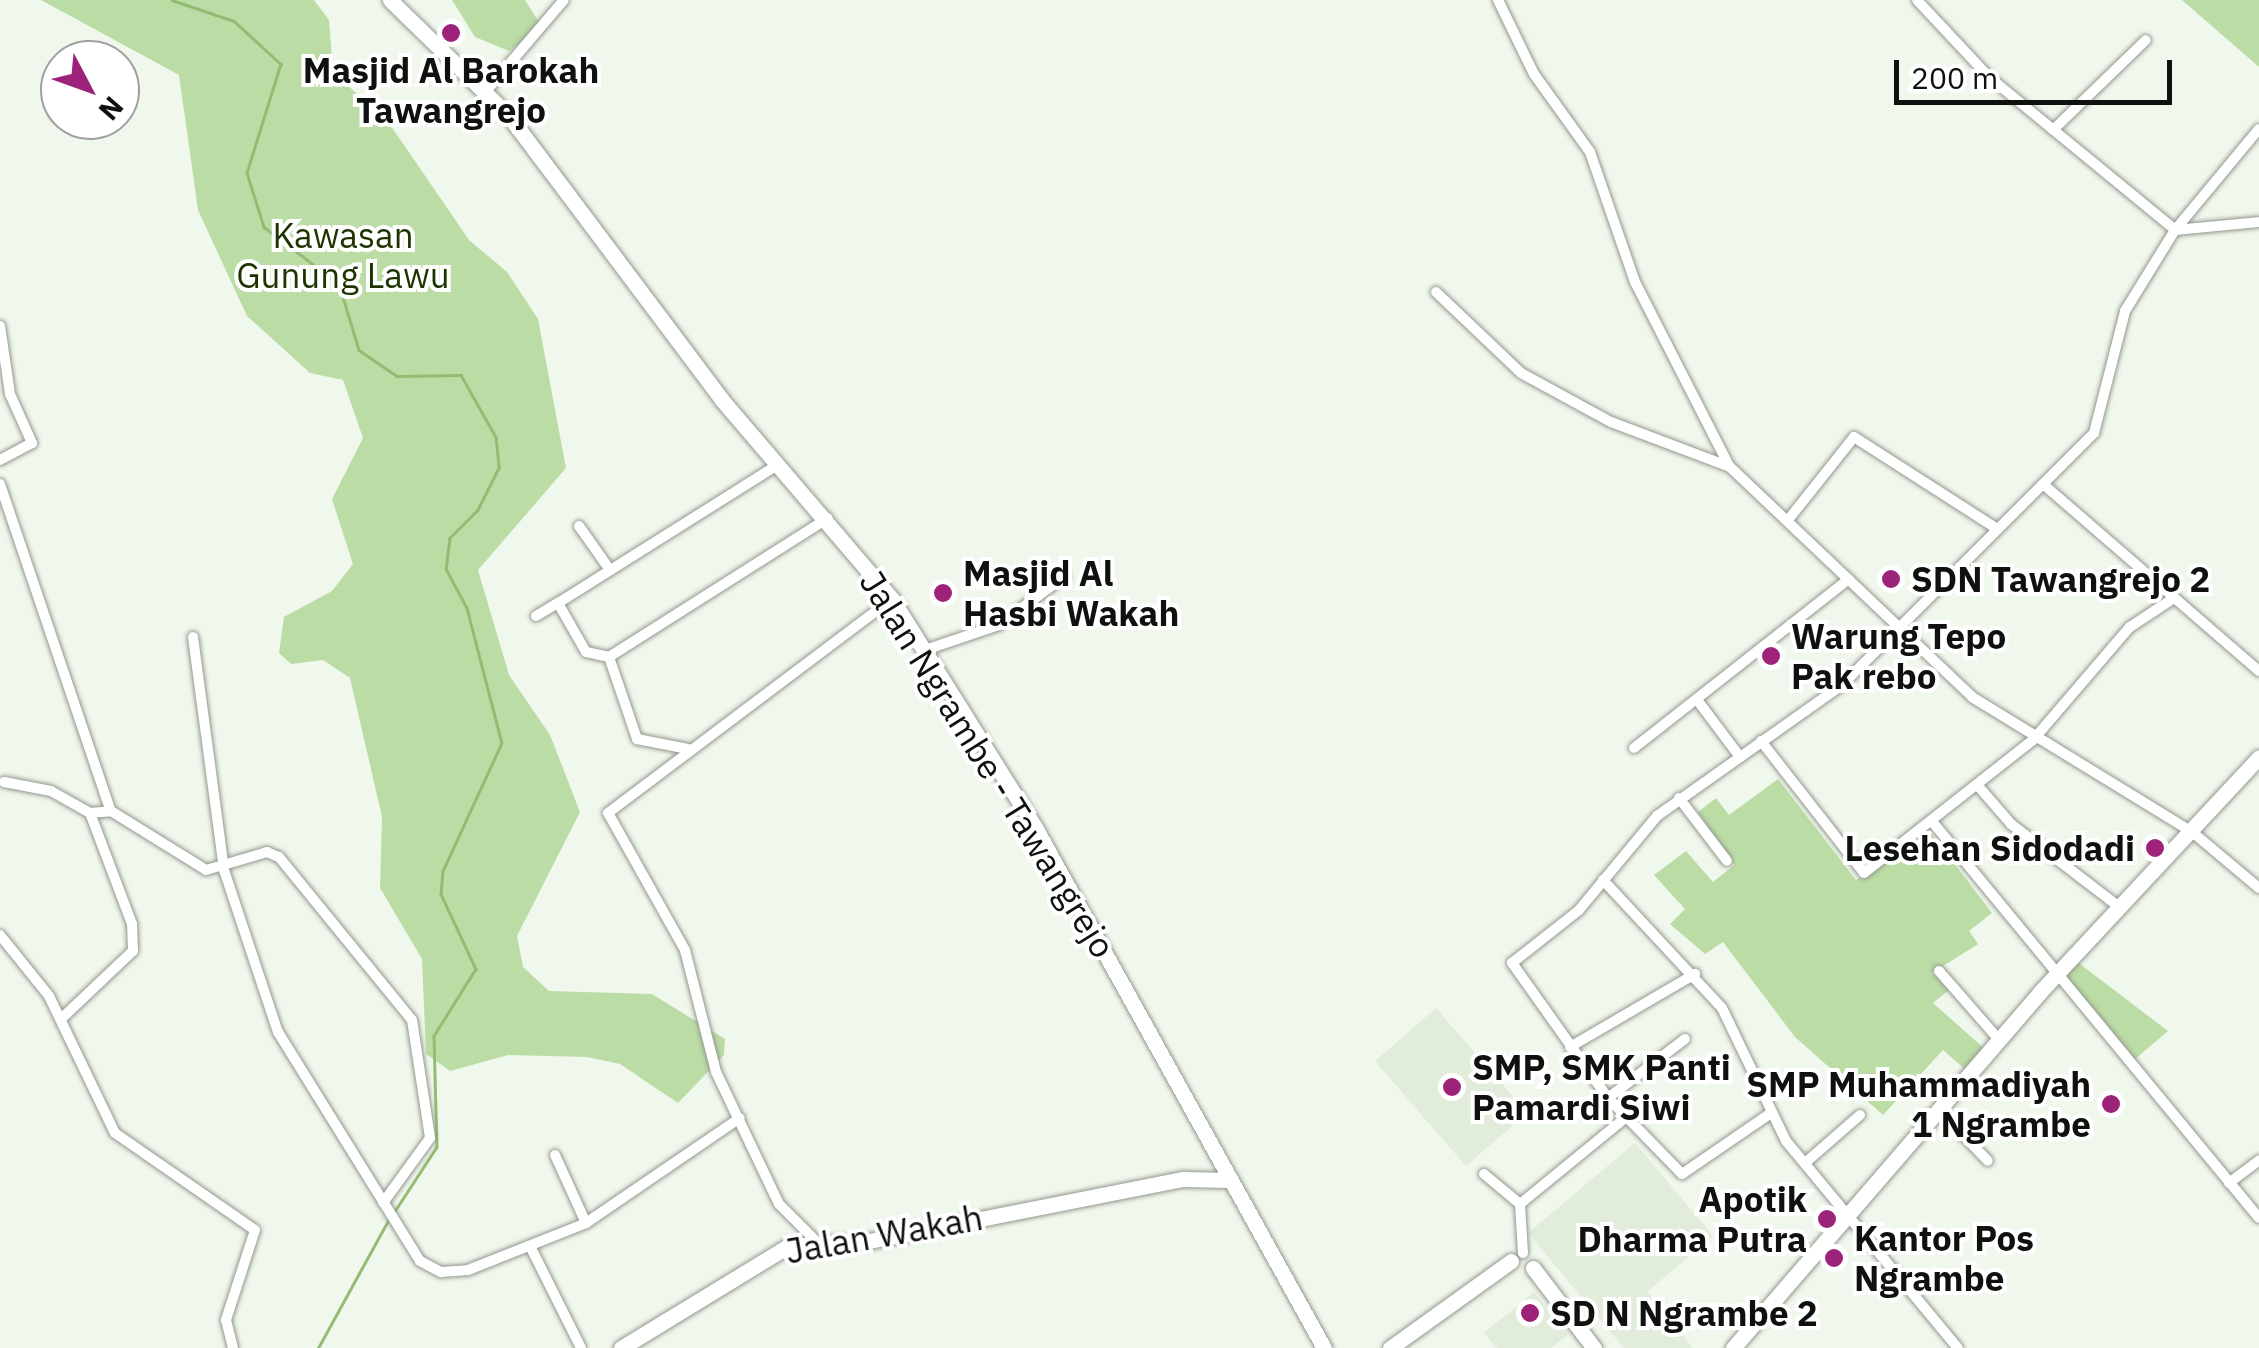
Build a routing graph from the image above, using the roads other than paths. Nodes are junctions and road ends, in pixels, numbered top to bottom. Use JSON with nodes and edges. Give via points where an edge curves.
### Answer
{"nodes":[{"id":1,"x":390,"y":0,"type":"edge"},
{"id":2,"x":564,"y":0,"type":"edge"},
{"id":3,"x":1498,"y":0,"type":"edge"},
{"id":4,"x":1917,"y":0,"type":"edge"},
{"id":5,"x":2146,"y":40,"type":"dead end"},
{"id":6,"x":487,"y":90,"type":"junction"},
{"id":7,"x":2053,"y":130,"type":"junction"},
{"id":8,"x":2259,"y":130,"type":"edge"},
{"id":9,"x":2259,"y":222,"type":"edge"},
{"id":10,"x":2175,"y":230,"type":"junction"},
{"id":11,"x":1436,"y":292,"type":"dead end"},
{"id":12,"x":0,"y":326,"type":"edge"},
{"id":13,"x":0,"y":460,"type":"edge"},
{"id":14,"x":780,"y":464,"type":"junction"},
{"id":15,"x":1730,"y":467,"type":"junction"},
{"id":16,"x":0,"y":484,"type":"edge"},
{"id":17,"x":2043,"y":484,"type":"junction"},
{"id":18,"x":829,"y":518,"type":"junction"},
{"id":19,"x":1788,"y":520,"type":"junction"},
{"id":20,"x":579,"y":526,"type":"dead end"},
{"id":21,"x":1996,"y":528,"type":"junction"},
{"id":22,"x":610,"y":570,"type":"junction"},
{"id":23,"x":1065,"y":576,"type":"dead end"},
{"id":24,"x":1849,"y":579,"type":"junction"},
{"id":25,"x":892,"y":599,"type":"junction"},
{"id":26,"x":2170,"y":600,"type":"junction"},
{"id":27,"x":558,"y":603,"type":"junction"},
{"id":28,"x":536,"y":616,"type":"dead end"},
{"id":29,"x":1898,"y":627,"type":"junction"},
{"id":30,"x":193,"y":637,"type":"dead end"},
{"id":31,"x":925,"y":650,"type":"junction"},
{"id":32,"x":609,"y":657,"type":"junction"},
{"id":33,"x":2259,"y":671,"type":"edge"},
{"id":34,"x":1698,"y":700,"type":"junction"},
{"id":35,"x":2033,"y":740,"type":"junction"},
{"id":36,"x":1761,"y":741,"type":"junction"},
{"id":37,"x":1634,"y":748,"type":"dead end"},
{"id":38,"x":689,"y":749,"type":"junction"},
{"id":39,"x":1740,"y":757,"type":"junction"},
{"id":40,"x":2259,"y":757,"type":"edge"},
{"id":41,"x":4,"y":782,"type":"dead end"},
{"id":42,"x":1979,"y":787,"type":"junction"},
{"id":43,"x":1679,"y":798,"type":"junction"},
{"id":44,"x":112,"y":811,"type":"junction"},
{"id":45,"x":90,"y":813,"type":"junction"},
{"id":46,"x":1935,"y":824,"type":"junction"},
{"id":47,"x":2190,"y":832,"type":"junction"},
{"id":48,"x":1727,"y":860,"type":"dead end"},
{"id":49,"x":224,"y":870,"type":"junction"},
{"id":50,"x":1603,"y":880,"type":"junction"},
{"id":51,"x":2259,"y":888,"type":"edge"},
{"id":52,"x":2119,"y":907,"type":"junction"},
{"id":53,"x":0,"y":935,"type":"edge"},
{"id":54,"x":1939,"y":972,"type":"dead end"},
{"id":55,"x":1695,"y":974,"type":"junction"},
{"id":56,"x":2054,"y":975,"type":"junction"},
{"id":57,"x":61,"y":1019,"type":"junction"},
{"id":58,"x":1686,"y":1039,"type":"dead end"},
{"id":59,"x":2000,"y":1041,"type":"junction"},
{"id":60,"x":1570,"y":1047,"type":"junction"},
{"id":61,"x":1608,"y":1098,"type":"junction"},
{"id":62,"x":1770,"y":1113,"type":"junction"},
{"id":63,"x":1942,"y":1113,"type":"junction"},
{"id":64,"x":1860,"y":1115,"type":"dead end"},
{"id":65,"x":740,"y":1118,"type":"junction"},
{"id":66,"x":1625,"y":1118,"type":"junction"},
{"id":67,"x":555,"y":1155,"type":"dead end"},
{"id":68,"x":2259,"y":1160,"type":"edge"},
{"id":69,"x":1988,"y":1161,"type":"dead end"},
{"id":70,"x":1804,"y":1163,"type":"junction"},
{"id":71,"x":1484,"y":1174,"type":"dead end"},
{"id":72,"x":1231,"y":1180,"type":"junction"},
{"id":73,"x":2229,"y":1183,"type":"junction"},
{"id":74,"x":1520,"y":1204,"type":"junction"},
{"id":75,"x":385,"y":1207,"type":"junction"},
{"id":76,"x":1851,"y":1215,"type":"junction"},
{"id":77,"x":2259,"y":1218,"type":"edge"},
{"id":78,"x":586,"y":1223,"type":"junction"},
{"id":79,"x":816,"y":1241,"type":"junction"},
{"id":80,"x":530,"y":1246,"type":"junction"},
{"id":81,"x":1517,"y":1257,"type":"junction"},
{"id":82,"x":1533,"y":1268,"type":"joint"},
{"id":83,"x":233,"y":1348,"type":"edge"},
{"id":84,"x":580,"y":1348,"type":"edge"},
{"id":85,"x":621,"y":1348,"type":"edge"},
{"id":86,"x":1324,"y":1348,"type":"edge"},
{"id":87,"x":1390,"y":1348,"type":"edge"},
{"id":88,"x":1594,"y":1348,"type":"edge"},
{"id":89,"x":1732,"y":1348,"type":"edge"},
{"id":90,"x":1958,"y":1348,"type":"edge"}],
"edges":[{"from":1,"to":6,"type":"main road","name":"Jalan Ngrambe - Tawangrejo"},
{"from":2,"to":6,"type":"street"},
{"from":3,"to":15,"type":"street","via":[[1534,74],[1590,152],[1635,282]]},
{"from":4,"to":7,"type":"street"},
{"from":5,"to":7,"type":"street"},
{"from":6,"to":14,"type":"main road","name":"Jalan Ngrambe - Tawangrejo"},
{"from":7,"to":10,"type":"street"},
{"from":8,"to":10,"type":"street"},
{"from":9,"to":10,"type":"street"},
{"from":10,"to":17,"type":"street","via":[[2126,311],[2094,433]]},
{"from":11,"to":15,"type":"street","via":[[1521,374],[1611,422]]},
{"from":12,"to":13,"type":"street","via":[[10,394],[32,443]]},
{"from":14,"to":18,"type":"main road","name":"Jalan Ngrambe - Tawangrejo"},
{"from":14,"to":22,"type":"street"},
{"from":15,"to":19,"type":"street"},
{"from":16,"to":44,"type":"street"},
{"from":17,"to":21,"type":"street"},
{"from":17,"to":26,"type":"street"},
{"from":18,"to":25,"type":"main road","name":"Jalan Ngrambe - Tawangrejo"},
{"from":18,"to":32,"type":"street"},
{"from":19,"to":21,"type":"street","via":[[1854,437]]},
{"from":19,"to":24,"type":"street"},
{"from":20,"to":22,"type":"street"},
{"from":21,"to":29,"type":"street"},
{"from":22,"to":27,"type":"street"},
{"from":23,"to":31,"type":"street","via":[[999,624]]},
{"from":24,"to":29,"type":"street"},
{"from":24,"to":34,"type":"street"},
{"from":25,"to":31,"type":"main road","name":"Jalan Ngrambe - Tawangrejo"},
{"from":25,"to":38,"type":"street"},
{"from":26,"to":33,"type":"street"},
{"from":26,"to":35,"type":"street","via":[[2130,626]]},
{"from":27,"to":28,"type":"street"},
{"from":27,"to":32,"type":"street","via":[[586,652]]},
{"from":29,"to":35,"type":"street"},
{"from":29,"to":36,"type":"street","via":[[1842,684]]},
{"from":30,"to":49,"type":"street"},
{"from":31,"to":72,"type":"main road","name":"Jalan Ngrambe - Tawangrejo"},
{"from":32,"to":38,"type":"street","via":[[637,738]]},
{"from":34,"to":37,"type":"street"},
{"from":34,"to":39,"type":"street"},
{"from":35,"to":42,"type":"street"},
{"from":35,"to":47,"type":"street"},
{"from":36,"to":39,"type":"street"},
{"from":36,"to":46,"type":"street","via":[[1854,870]]},
{"from":38,"to":65,"type":"street","via":[[613,807],[608,820],[685,950],[716,1072]]},
{"from":39,"to":43,"type":"street"},
{"from":40,"to":47,"type":"main road"},
{"from":41,"to":45,"type":"street","via":[[51,791]]},
{"from":42,"to":46,"type":"street"},
{"from":42,"to":52,"type":"street","via":[[2011,824]]},
{"from":43,"to":48,"type":"street"},
{"from":43,"to":50,"type":"street"},
{"from":44,"to":45,"type":"street"},
{"from":44,"to":49,"type":"street","via":[[206,870]]},
{"from":45,"to":57,"type":"street","via":[[132,924],[133,951]]},
{"from":46,"to":56,"type":"street"},
{"from":47,"to":51,"type":"street"},
{"from":47,"to":52,"type":"main road"},
{"from":49,"to":75,"type":"street","via":[[278,1032]]},
{"from":49,"to":75,"type":"street","via":[[267,852],[279,857],[409,1013],[430,1138]]},
{"from":50,"to":55,"type":"street"},
{"from":50,"to":60,"type":"street","via":[[1512,963]]},
{"from":52,"to":56,"type":"main road"},
{"from":53,"to":57,"type":"street"},
{"from":54,"to":59,"type":"street"},
{"from":55,"to":60,"type":"street"},
{"from":55,"to":62,"type":"street","via":[[1740,1034]]},
{"from":56,"to":59,"type":"main road"},
{"from":56,"to":73,"type":"street"},
{"from":57,"to":83,"type":"street","via":[[115,1133],[224,1200],[255,1230],[226,1320]]},
{"from":58,"to":61,"type":"street"},
{"from":59,"to":63,"type":"main road"},
{"from":60,"to":61,"type":"street"},
{"from":61,"to":66,"type":"street"},
{"from":62,"to":66,"type":"street","via":[[1682,1174]]},
{"from":62,"to":70,"type":"street"},
{"from":63,"to":69,"type":"street"},
{"from":63,"to":76,"type":"main road"},
{"from":64,"to":70,"type":"street"},
{"from":65,"to":78,"type":"street"},
{"from":65,"to":79,"type":"street","via":[[779,1204]]},
{"from":66,"to":74,"type":"street"},
{"from":67,"to":78,"type":"street"},
{"from":68,"to":73,"type":"street"},
{"from":70,"to":76,"type":"street"},
{"from":71,"to":74,"type":"street"},
{"from":72,"to":79,"type":"main road","name":"Jalan Wakah","via":[[1183,1179],[869,1241]]},
{"from":72,"to":86,"type":"main road","name":"Jalan Ngrambe - Tawangrejo"},
{"from":73,"to":77,"type":"street"},
{"from":74,"to":81,"type":"street"},
{"from":75,"to":80,"type":"street","via":[[440,1272]]},
{"from":76,"to":89,"type":"main road"},
{"from":76,"to":90,"type":"street"},
{"from":78,"to":80,"type":"street"},
{"from":79,"to":85,"type":"main road","name":"Jalan Wakah","via":[[766,1256]]},
{"from":80,"to":84,"type":"street"},
{"from":81,"to":82,"type":"street"},
{"from":81,"to":87,"type":"main road"},
{"from":82,"to":88,"type":"main road"}]}
